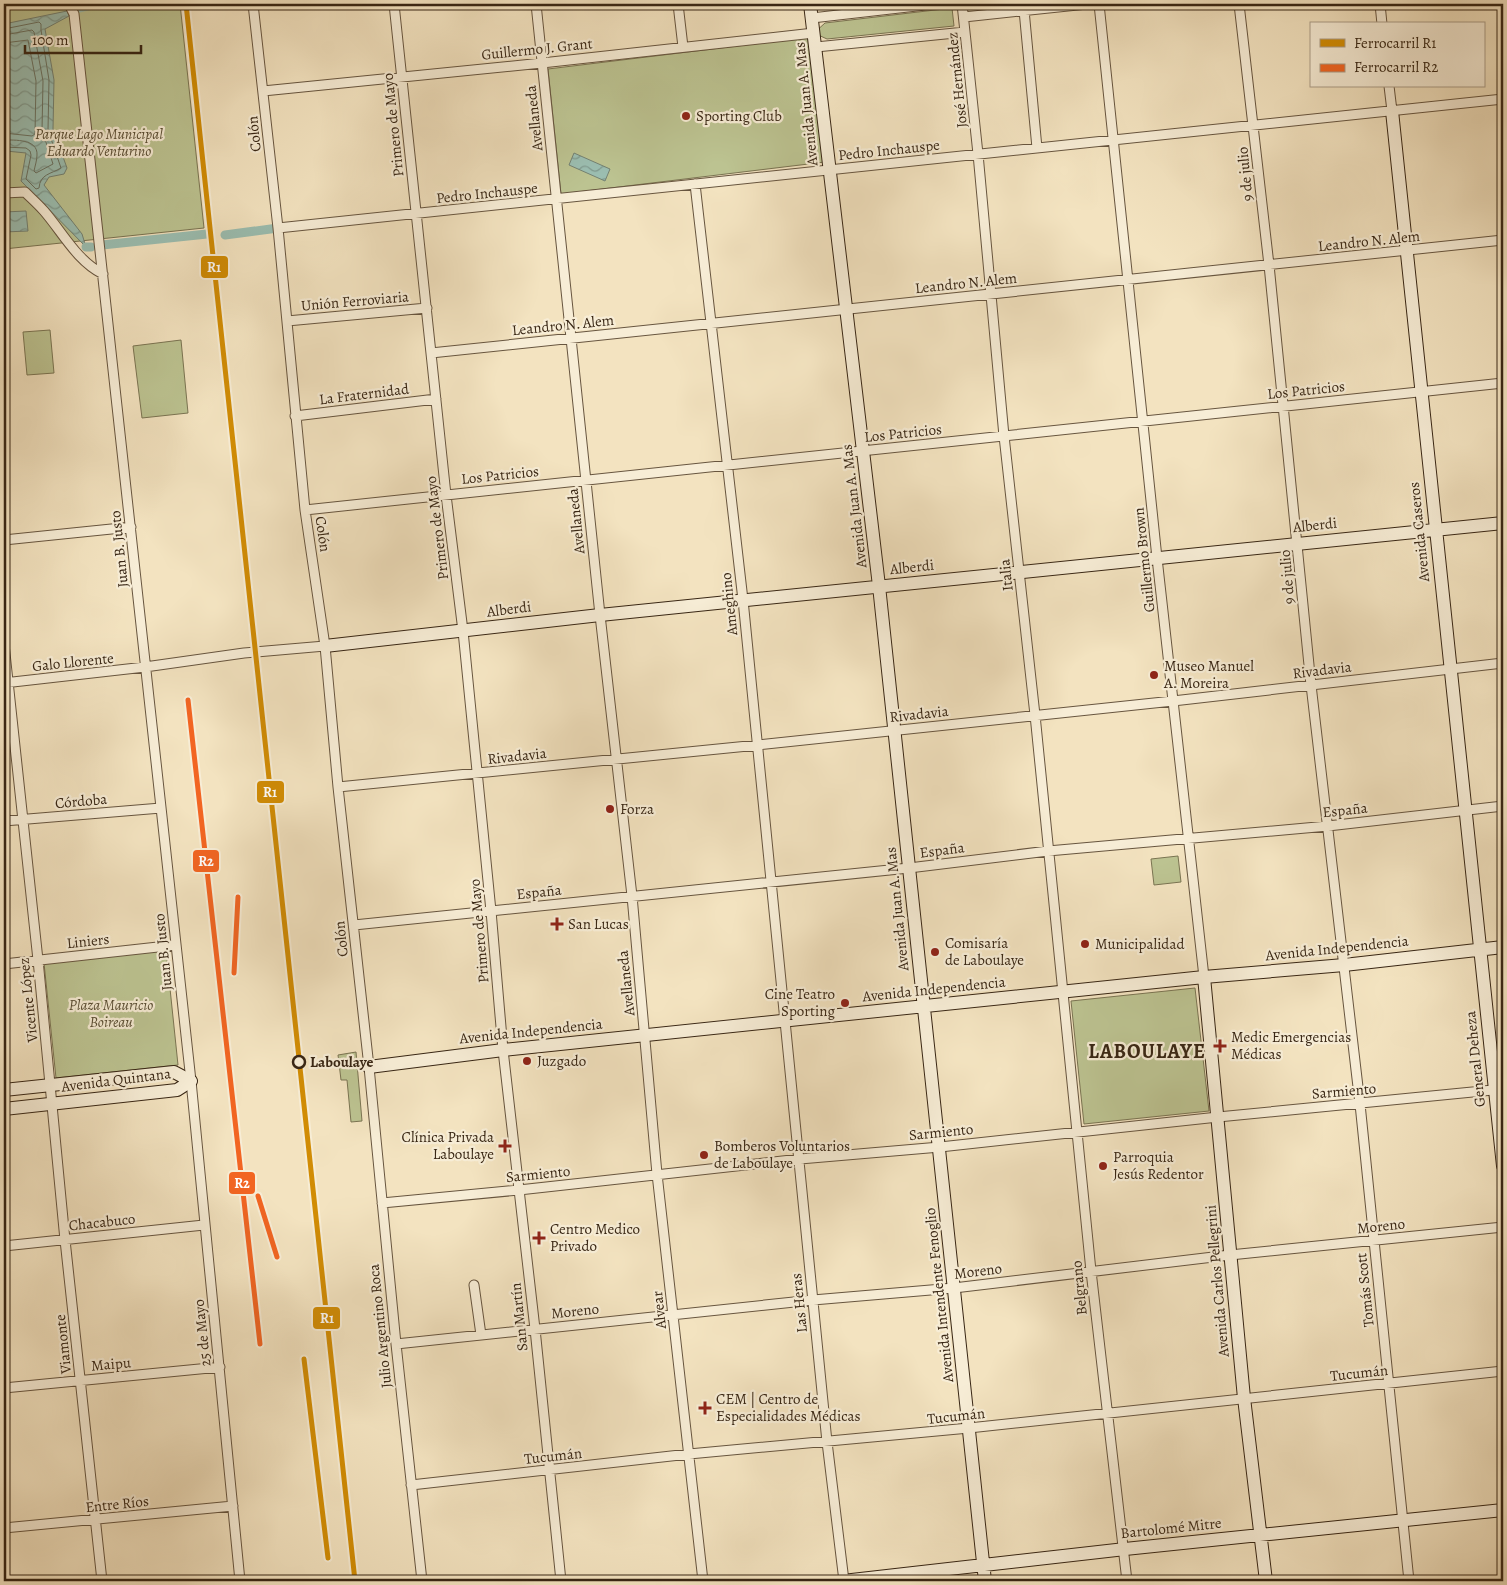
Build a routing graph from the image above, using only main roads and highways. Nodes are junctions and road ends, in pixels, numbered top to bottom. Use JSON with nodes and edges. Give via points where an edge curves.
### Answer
{"nodes":[{"id":1,"x":810,"y":4,"type":"edge"},
{"id":2,"x":1392,"y":111,"type":"road end"},
{"id":3,"x":1503,"y":522,"type":"edge"},
{"id":4,"x":1435,"y":530,"type":"junction"},
{"id":5,"x":879,"y":586,"type":"junction"},
{"id":6,"x":325,"y":646,"type":"road end"},
{"id":7,"x":1503,"y":947,"type":"edge"},
{"id":8,"x":1480,"y":950,"type":"junction"},
{"id":9,"x":1204,"y":977,"type":"junction"},
{"id":10,"x":924,"y":1006,"type":"junction"},
{"id":11,"x":369,"y":1067,"type":"road end"},
{"id":12,"x":4,"y":1090,"type":"edge"},
{"id":13,"x":1499,"y":1090,"type":"edge"},
{"id":14,"x":4,"y":1109,"type":"edge"},
{"id":15,"x":1503,"y":1166,"type":"edge"},
{"id":16,"x":1503,"y":1510,"type":"edge"},
{"id":17,"x":1260,"y":1534,"type":"junction"},
{"id":18,"x":984,"y":1565,"type":"junction"},
{"id":19,"x":844,"y":1581,"type":"edge"},
{"id":20,"x":985,"y":1581,"type":"edge"},
{"id":21,"x":1266,"y":1581,"type":"edge"}],
"edges":[{"from":1,"to":5,"type":"main road","name":"Avenida Juan A. Mas"},
{"from":2,"to":4,"type":"main road","name":"Avenida Caseros"},
{"from":3,"to":4,"type":"main road","name":"Alberdi"},
{"from":4,"to":5,"type":"main road","name":"Alberdi"},
{"from":4,"to":8,"type":"main road","name":"Avenida Caseros"},
{"from":5,"to":6,"type":"main road","name":"Alberdi"},
{"from":5,"to":10,"type":"main road","name":"Avenida Juan A. Mas"},
{"from":7,"to":8,"type":"main road","name":"Avenida Independencia"},
{"from":8,"to":9,"type":"main road","name":"Avenida Independencia"},
{"from":8,"to":13,"type":"main road","name":"General Deheza"},
{"from":9,"to":10,"type":"main road","name":"Avenida Independencia"},
{"from":9,"to":17,"type":"main road","name":"Avenida Carlos Pellegrini"},
{"from":10,"to":11,"type":"main road","name":"Avenida Independencia"},
{"from":10,"to":18,"type":"main road","name":"Avenida Intendente Fenoglio"},
{"from":12,"to":14,"type":"main road","name":"Avenida Quintana","via":[[174,1072],[191,1081],[177,1090]]},
{"from":13,"to":15,"type":"main road","name":"General Deheza"},
{"from":16,"to":17,"type":"main road","name":"Bartolomé Mitre"},
{"from":17,"to":18,"type":"main road","name":"Bartolomé Mitre"},
{"from":17,"to":21,"type":"main road","name":"Avenida Carlos Pellegrini"},
{"from":18,"to":19,"type":"main road","name":"Bartolomé Mitre"},
{"from":18,"to":20,"type":"main road","name":"Avenida Intendente Fenoglio"}]}
